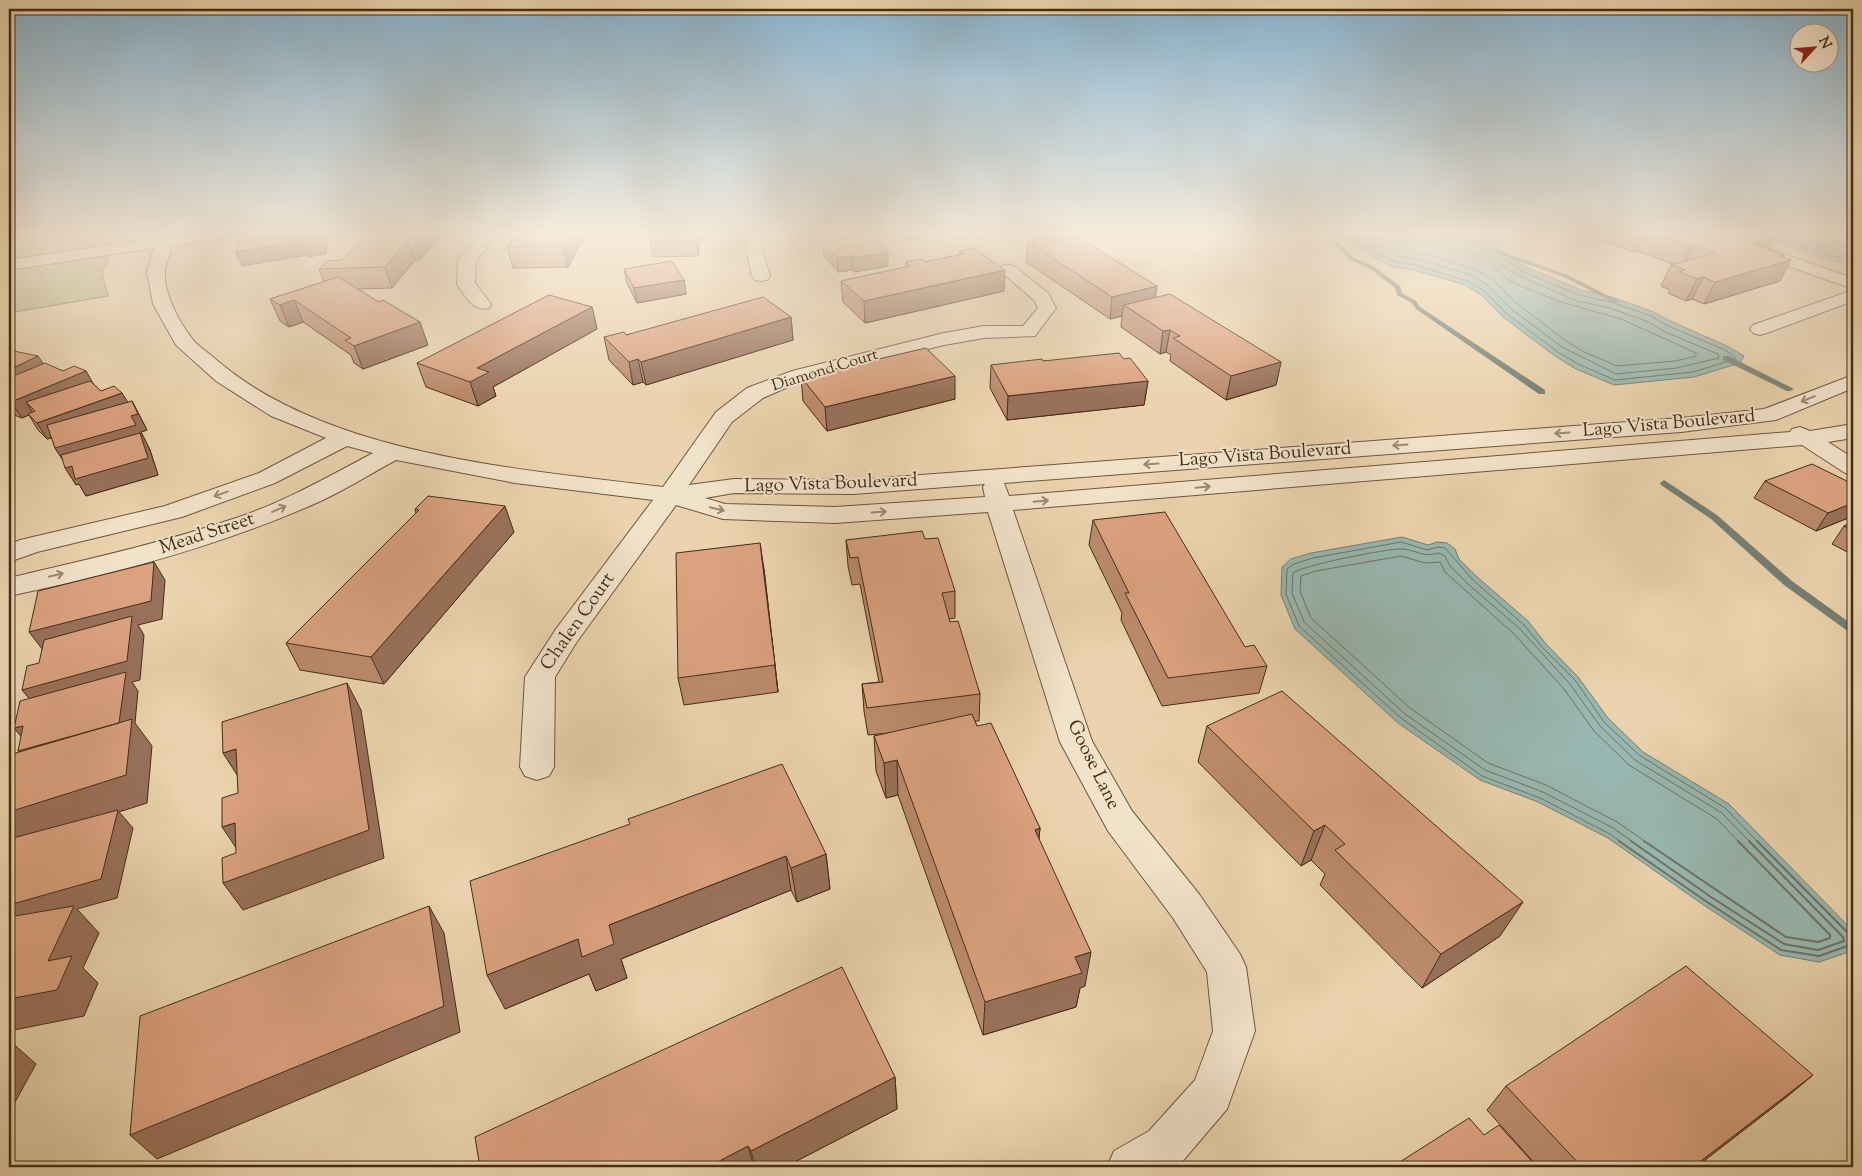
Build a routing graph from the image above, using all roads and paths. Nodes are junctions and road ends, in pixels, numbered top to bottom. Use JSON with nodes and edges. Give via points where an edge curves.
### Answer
{"nodes":[{"id":1,"x":159,"y":287,"type":"edge"},
{"id":2,"x":468,"y":287,"type":"edge"},
{"id":3,"x":1028,"y":287,"type":"edge"},
{"id":4,"x":1853,"y":295,"type":"edge"},
{"id":5,"x":482,"y":304,"type":"dead end"},
{"id":6,"x":1760,"y":329,"type":"dead end"},
{"id":7,"x":1853,"y":381,"type":"edge"},
{"id":8,"x":1768,"y":415,"type":"junction"},
{"id":9,"x":1853,"y":431,"type":"edge"},
{"id":10,"x":345,"y":438,"type":"junction"},
{"id":11,"x":1806,"y":438,"type":"junction"},
{"id":12,"x":393,"y":452,"type":"junction"},
{"id":13,"x":1853,"y":468,"type":"edge"},
{"id":14,"x":996,"y":490,"type":"junction"},
{"id":15,"x":670,"y":495,"type":"junction"},
{"id":16,"x":9,"y":554,"type":"edge"},
{"id":17,"x":9,"y":586,"type":"edge"},
{"id":18,"x":536,"y":767,"type":"dead end"},
{"id":19,"x":1130,"y":1167,"type":"edge"}],
"edges":[{"from":1,"to":10,"type":"street","name":"Lago Vista Boulevard","via":[[162,304],[182,341],[224,377],[278,411]]},
{"from":2,"to":5,"type":"street"},
{"from":3,"to":15,"type":"street","name":"Diamond Court","via":[[1042,298],[1047,308],[1028,332],[984,332],[944,338],[799,375],[755,393],[724,417]]},
{"from":4,"to":6,"type":"street"},
{"from":7,"to":8,"type":"street","name":"Lago Vista Boulevard","one_way":true},
{"from":8,"to":11,"type":"street"},
{"from":8,"to":14,"type":"street","name":"Lago Vista Boulevard","one_way":true},
{"from":9,"to":11,"type":"street","name":"Lago Vista Boulevard"},
{"from":10,"to":12,"type":"street","name":"Lago Vista Boulevard"},
{"from":10,"to":16,"type":"street","name":"Mead Street","one_way":true,"via":[[267,478],[174,512],[29,546]]},
{"from":11,"to":13,"type":"street"},
{"from":14,"to":11,"type":"street","name":"Lago Vista Boulevard","one_way":true},
{"from":12,"to":15,"type":"street","name":"Lago Vista Boulevard","via":[[515,476]]},
{"from":17,"to":12,"type":"street","name":"Mead Street","one_way":true,"via":[[135,557],[246,523],[316,494]]},
{"from":14,"to":15,"type":"street","name":"Lago Vista Boulevard","via":[[826,514],[723,511]]},
{"from":14,"to":19,"type":"street","name":"Goose Lane","via":[[1076,742],[1120,821],[1186,906],[1226,968],[1234,1031],[1212,1094],[1164,1147]]},
{"from":15,"to":18,"type":"street","name":"Chalen Court","via":[[566,636],[540,677]]}]}
